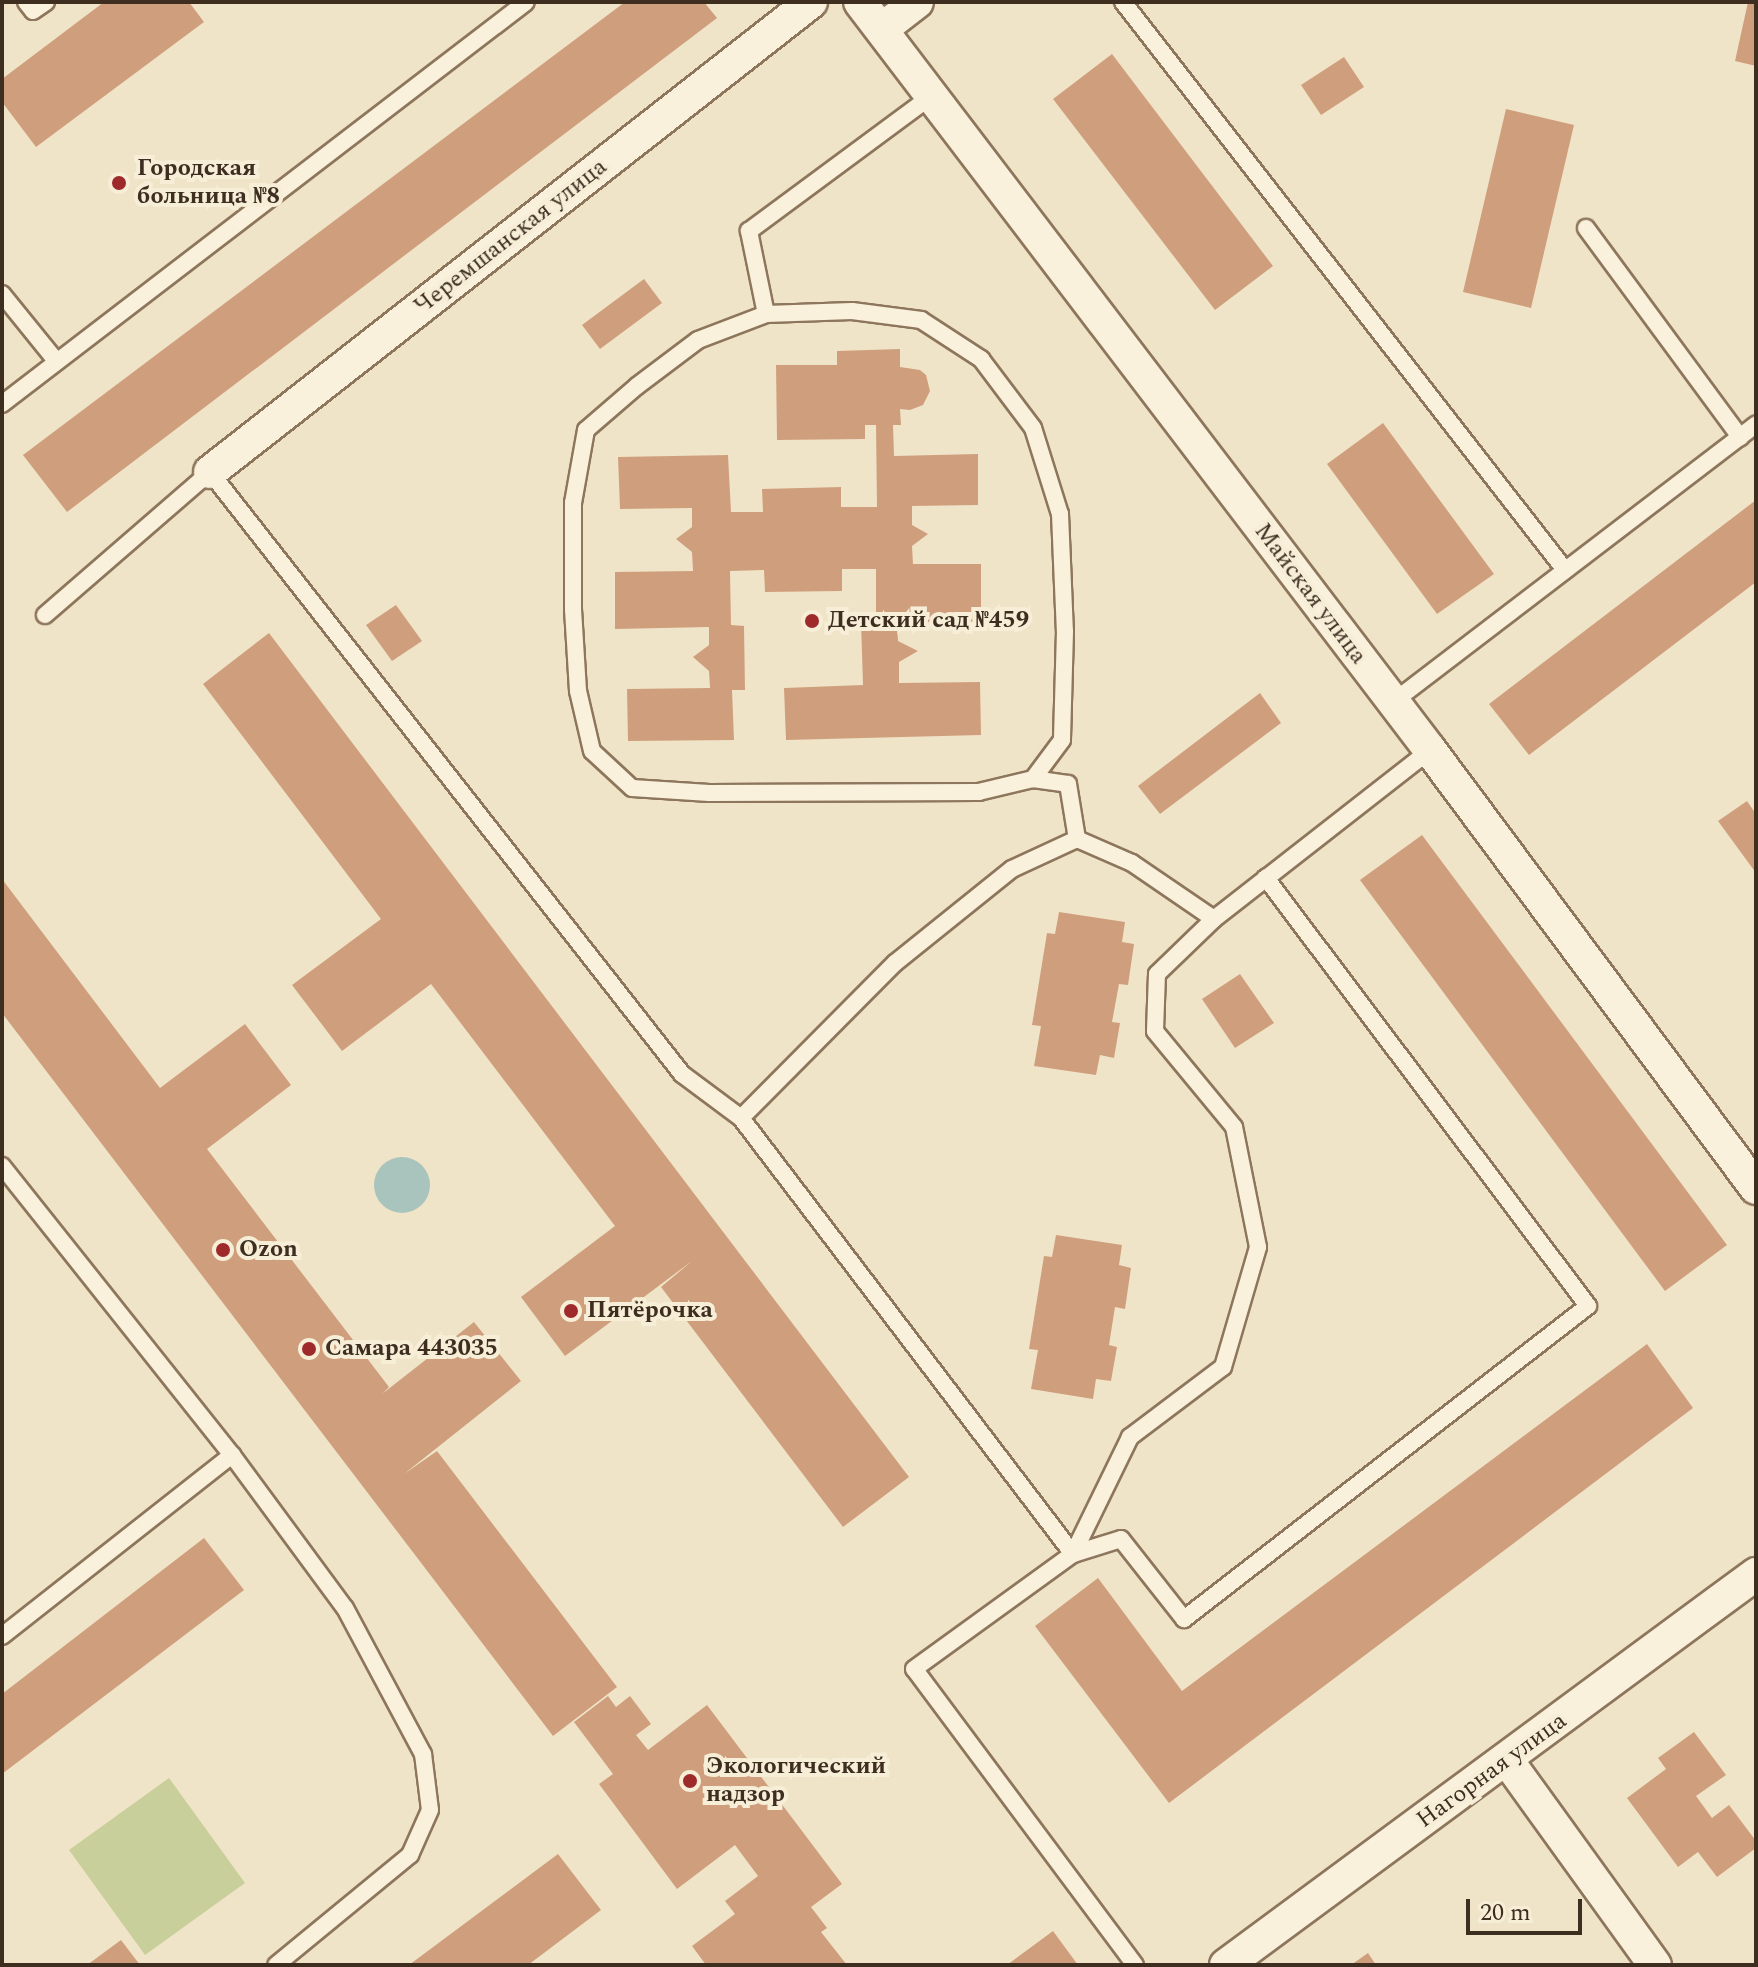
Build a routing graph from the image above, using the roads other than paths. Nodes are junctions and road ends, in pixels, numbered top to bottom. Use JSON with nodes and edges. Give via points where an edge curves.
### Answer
{"nodes":[{"id":1,"x":26,"y":2,"type":"edge"},
{"id":2,"x":46,"y":2,"type":"edge"},
{"id":3,"x":526,"y":2,"type":"edge"},
{"id":4,"x":811,"y":2,"type":"edge"},
{"id":5,"x":860,"y":2,"type":"edge"},
{"id":6,"x":917,"y":2,"type":"edge"},
{"id":7,"x":1123,"y":2,"type":"edge"},
{"id":8,"x":882,"y":29,"type":"junction"},
{"id":9,"x":933,"y":95,"type":"junction"},
{"id":10,"x":1586,"y":228,"type":"dead end"},
{"id":11,"x":2,"y":294,"type":"edge"},
{"id":12,"x":766,"y":314,"type":"junction"},
{"id":13,"x":57,"y":362,"type":"junction"},
{"id":14,"x":2,"y":404,"type":"edge"},
{"id":15,"x":1756,"y":424,"type":"edge"},
{"id":16,"x":1740,"y":437,"type":"junction"},
{"id":17,"x":210,"y":472,"type":"junction"},
{"id":18,"x":1565,"y":570,"type":"junction"},
{"id":19,"x":45,"y":615,"type":"dead end"},
{"id":20,"x":1393,"y":702,"type":"junction"},
{"id":21,"x":1430,"y":750,"type":"junction"},
{"id":22,"x":1033,"y":779,"type":"junction"},
{"id":23,"x":1077,"y":839,"type":"junction"},
{"id":24,"x":1266,"y":878,"type":"junction"},
{"id":25,"x":1214,"y":919,"type":"junction"},
{"id":26,"x":741,"y":1118,"type":"junction"},
{"id":27,"x":2,"y":1166,"type":"edge"},
{"id":28,"x":1756,"y":1188,"type":"edge"},
{"id":29,"x":232,"y":1455,"type":"junction"},
{"id":30,"x":1073,"y":1554,"type":"junction"},
{"id":31,"x":1756,"y":1574,"type":"edge"},
{"id":32,"x":2,"y":1636,"type":"edge"},
{"id":33,"x":1507,"y":1760,"type":"junction"},
{"id":34,"x":276,"y":1965,"type":"edge"},
{"id":35,"x":1135,"y":1965,"type":"edge"},
{"id":36,"x":1226,"y":1965,"type":"edge"},
{"id":37,"x":1655,"y":1965,"type":"edge"}],
"edges":[{"from":1,"to":2,"type":"lane","via":[[33,11]]},
{"from":3,"to":13,"type":"lane"},
{"from":4,"to":17,"type":"street","name":"Черемшанская улица"},
{"from":5,"to":8,"type":"street","name":"Майская улица"},
{"from":6,"to":8,"type":"street"},
{"from":7,"to":18,"type":"lane"},
{"from":8,"to":9,"type":"street","name":"Майская улица"},
{"from":9,"to":12,"type":"lane","via":[[749,231]]},
{"from":9,"to":20,"type":"street","name":"Майская улица"},
{"from":10,"to":16,"type":"lane"},
{"from":11,"to":13,"type":"lane"},
{"from":12,"to":22,"type":"lane","via":[[852,311],[921,320],[981,359],[1033,428],[1060,514],[1065,631],[1062,740]]},
{"from":12,"to":22,"type":"lane","via":[[698,340],[586,430],[573,503],[573,609],[578,691],[592,751],[632,788],[709,793],[979,792]]},
{"from":13,"to":14,"type":"lane"},
{"from":15,"to":16,"type":"lane"},
{"from":16,"to":18,"type":"lane"},
{"from":17,"to":19,"type":"lane"},
{"from":17,"to":26,"type":"lane","via":[[682,1074]]},
{"from":18,"to":20,"type":"lane"},
{"from":20,"to":21,"type":"street","name":"Майская улица"},
{"from":21,"to":24,"type":"lane"},
{"from":21,"to":28,"type":"street","name":"Майская улица"},
{"from":22,"to":23,"type":"lane","via":[[1068,784]]},
{"from":23,"to":25,"type":"lane","via":[[1132,863]]},
{"from":23,"to":26,"type":"lane","via":[[1012,869],[895,963]]},
{"from":24,"to":25,"type":"lane"},
{"from":24,"to":30,"type":"lane","via":[[1588,1306],[1184,1619],[1121,1539]]},
{"from":25,"to":30,"type":"lane","via":[[1157,974],[1155,1031],[1234,1127],[1258,1247],[1223,1367],[1130,1437]]},
{"from":26,"to":30,"type":"lane"},
{"from":27,"to":29,"type":"lane"},
{"from":29,"to":32,"type":"lane"},
{"from":29,"to":34,"type":"lane","via":[[345,1608],[423,1754],[430,1810],[410,1855]]},
{"from":30,"to":35,"type":"lane","via":[[914,1669]]},
{"from":31,"to":33,"type":"street","name":"Нагорная улица"},
{"from":33,"to":36,"type":"street","name":"Нагорная улица"},
{"from":33,"to":37,"type":"street"}]}
